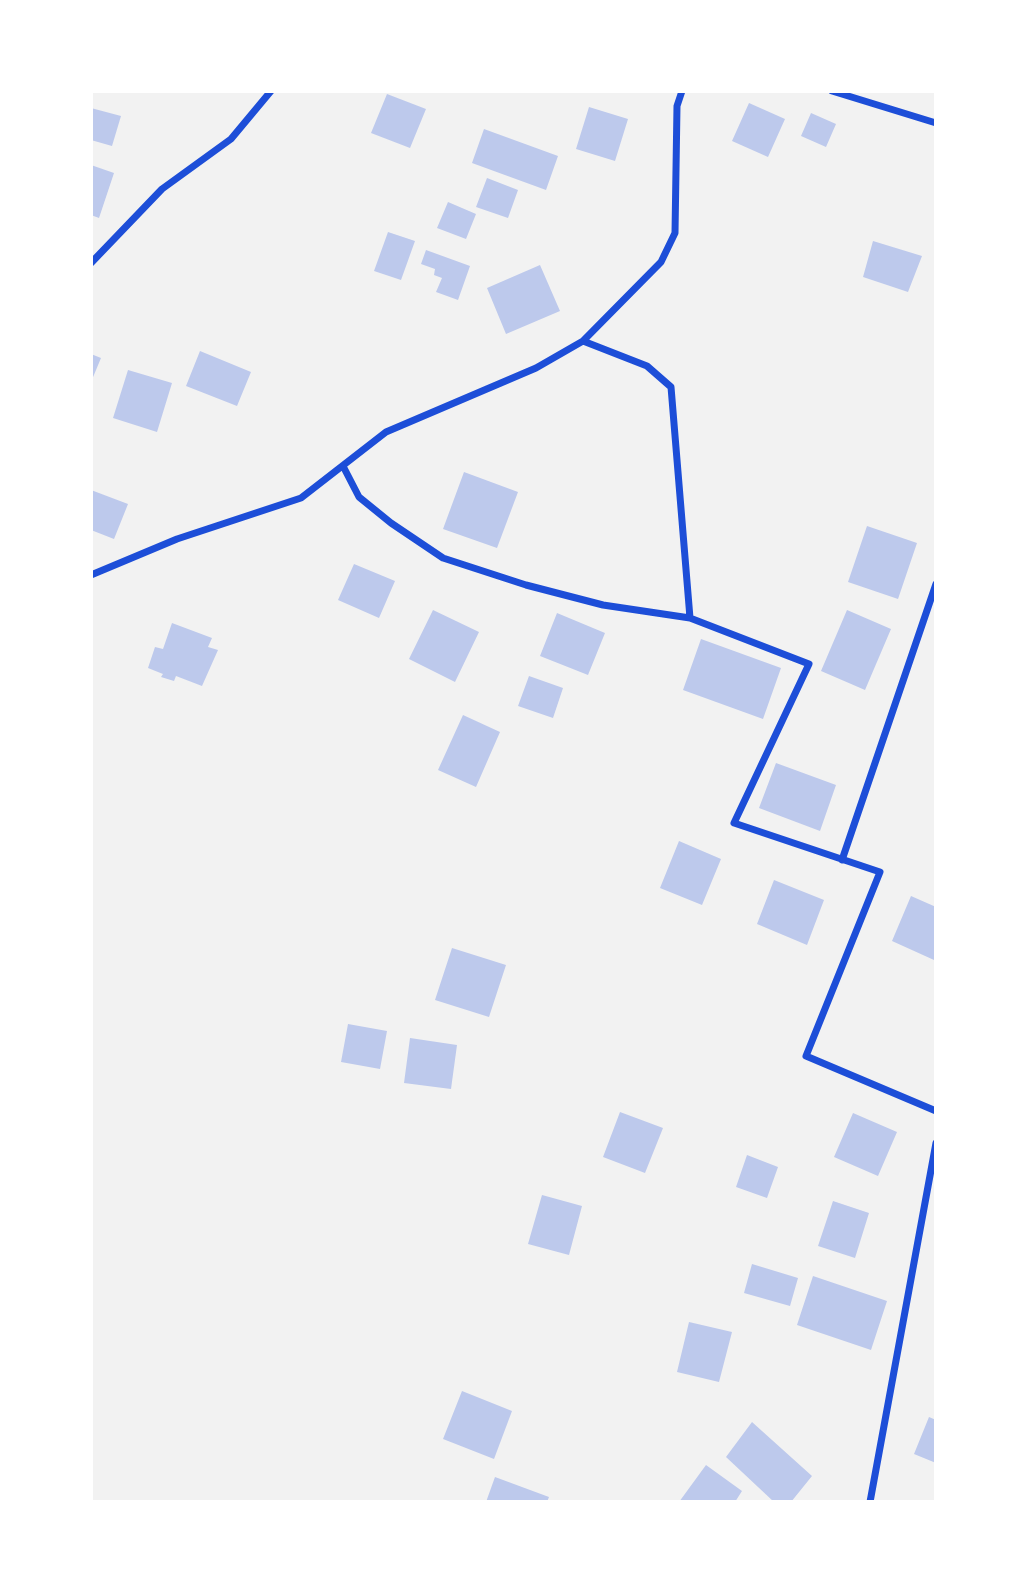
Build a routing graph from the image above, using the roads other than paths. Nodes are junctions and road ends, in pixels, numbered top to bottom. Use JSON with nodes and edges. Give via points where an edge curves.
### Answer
{"nodes":[{"id":1,"x":271,"y":91,"type":"edge"},
{"id":2,"x":682,"y":91,"type":"edge"},
{"id":3,"x":832,"y":91,"type":"edge"},
{"id":4,"x":936,"y":123,"type":"edge"},
{"id":5,"x":91,"y":264,"type":"edge"},
{"id":6,"x":583,"y":341,"type":"junction"},
{"id":7,"x":343,"y":466,"type":"junction"},
{"id":8,"x":91,"y":575,"type":"edge"},
{"id":9,"x":936,"y":584,"type":"edge"},
{"id":10,"x":690,"y":618,"type":"junction"},
{"id":11,"x":842,"y":860,"type":"junction"},
{"id":12,"x":936,"y":1111,"type":"edge"},
{"id":13,"x":936,"y":1143,"type":"edge"},
{"id":14,"x":870,"y":1502,"type":"edge"}],
"edges":[{"from":1,"to":5,"type":"street","via":[[231,139],[162,190]]},
{"from":2,"to":6,"type":"street","via":[[677,106],[675,233],[661,262]]},
{"from":3,"to":4,"type":"street"},
{"from":6,"to":7,"type":"street","via":[[536,368],[386,432]]},
{"from":6,"to":10,"type":"street","via":[[647,366],[671,387]]},
{"from":7,"to":8,"type":"street","via":[[301,498],[177,539]]},
{"from":7,"to":10,"type":"street","via":[[359,497],[443,558],[603,605]]},
{"from":9,"to":11,"type":"street"},
{"from":10,"to":11,"type":"street","via":[[809,664],[734,823]]},
{"from":11,"to":12,"type":"street","via":[[880,872],[806,1056]]},
{"from":13,"to":14,"type":"street"}]}
